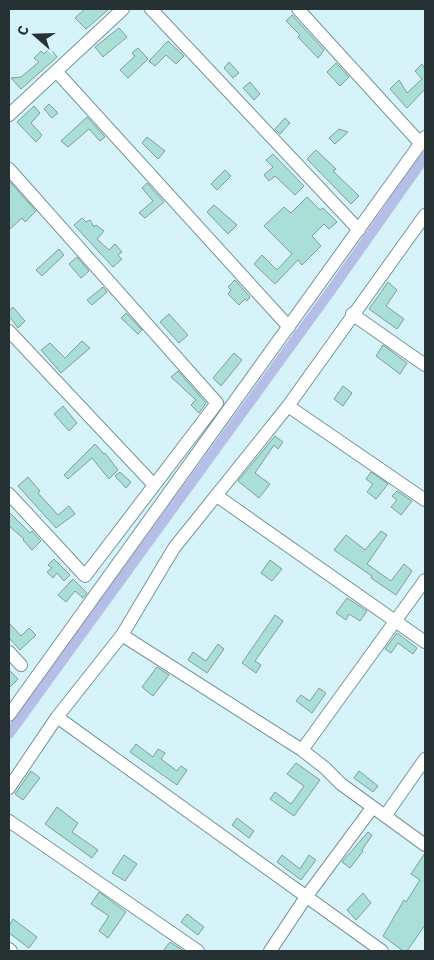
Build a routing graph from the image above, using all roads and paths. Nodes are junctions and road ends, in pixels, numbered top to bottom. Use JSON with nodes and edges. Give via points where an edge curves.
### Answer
{"nodes":[{"id":1,"x":123,"y":9,"type":"edge"},
{"id":2,"x":151,"y":9,"type":"edge"},
{"id":3,"x":298,"y":9,"type":"edge"},
{"id":4,"x":56,"y":71,"type":"junction"},
{"id":5,"x":9,"y":115,"type":"edge"},
{"id":6,"x":423,"y":140,"type":"edge"},
{"id":7,"x":9,"y":169,"type":"edge"},
{"id":8,"x":425,"y":214,"type":"edge"},
{"id":9,"x":422,"y":228,"type":"edge"},
{"id":10,"x":359,"y":230,"type":"junction"},
{"id":11,"x":352,"y":314,"type":"junction"},
{"id":12,"x":289,"y":327,"type":"junction"},
{"id":13,"x":9,"y":331,"type":"edge"},
{"id":14,"x":425,"y":365,"type":"edge"},
{"id":15,"x":288,"y":406,"type":"junction"},
{"id":16,"x":154,"y":485,"type":"junction"},
{"id":17,"x":9,"y":494,"type":"edge"},
{"id":18,"x":217,"y":496,"type":"junction"},
{"id":19,"x":425,"y":500,"type":"edge"},
{"id":20,"x":425,"y":580,"type":"edge"},
{"id":21,"x":396,"y":621,"type":"junction"},
{"id":22,"x":122,"y":635,"type":"junction"},
{"id":23,"x":425,"y":642,"type":"edge"},
{"id":24,"x":9,"y":652,"type":"edge"},
{"id":25,"x":21,"y":665,"type":"dead end"},
{"id":26,"x":9,"y":716,"type":"edge"},
{"id":27,"x":57,"y":717,"type":"junction"},
{"id":28,"x":302,"y":750,"type":"junction"},
{"id":29,"x":425,"y":759,"type":"edge"},
{"id":30,"x":9,"y":788,"type":"edge"},
{"id":31,"x":372,"y":808,"type":"junction"},
{"id":32,"x":384,"y":816,"type":"junction"},
{"id":33,"x":9,"y":821,"type":"edge"},
{"id":34,"x":425,"y":845,"type":"edge"},
{"id":35,"x":306,"y":897,"type":"junction"},
{"id":36,"x":198,"y":951,"type":"edge"},
{"id":37,"x":270,"y":951,"type":"edge"},
{"id":38,"x":382,"y":951,"type":"edge"}],
"edges":[{"from":1,"to":4,"type":"street"},
{"from":2,"to":10,"type":"street"},
{"from":3,"to":6,"type":"street"},
{"from":4,"to":5,"type":"street"},
{"from":4,"to":12,"type":"street"},
{"from":6,"to":10,"type":"street"},
{"from":7,"to":16,"type":"street","via":[[217,403]]},
{"from":8,"to":9,"type":"street"},
{"from":9,"to":11,"type":"street"},
{"from":10,"to":12,"type":"street"},
{"from":11,"to":14,"type":"street"},
{"from":11,"to":15,"type":"street"},
{"from":12,"to":26,"type":"street"},
{"from":13,"to":16,"type":"street"},
{"from":15,"to":18,"type":"street"},
{"from":15,"to":19,"type":"street"},
{"from":16,"to":17,"type":"street","via":[[85,576]]},
{"from":18,"to":21,"type":"street"},
{"from":18,"to":22,"type":"street","via":[[174,548]]},
{"from":20,"to":21,"type":"street"},
{"from":21,"to":23,"type":"street"},
{"from":21,"to":28,"type":"street"},
{"from":22,"to":27,"type":"street"},
{"from":22,"to":28,"type":"street"},
{"from":24,"to":25,"type":"street"},
{"from":27,"to":30,"type":"street"},
{"from":27,"to":35,"type":"street"},
{"from":28,"to":31,"type":"street"},
{"from":29,"to":32,"type":"street"},
{"from":31,"to":32,"type":"street"},
{"from":31,"to":35,"type":"street"},
{"from":32,"to":34,"type":"street"},
{"from":33,"to":36,"type":"street"},
{"from":35,"to":37,"type":"street"},
{"from":35,"to":38,"type":"street"}]}
